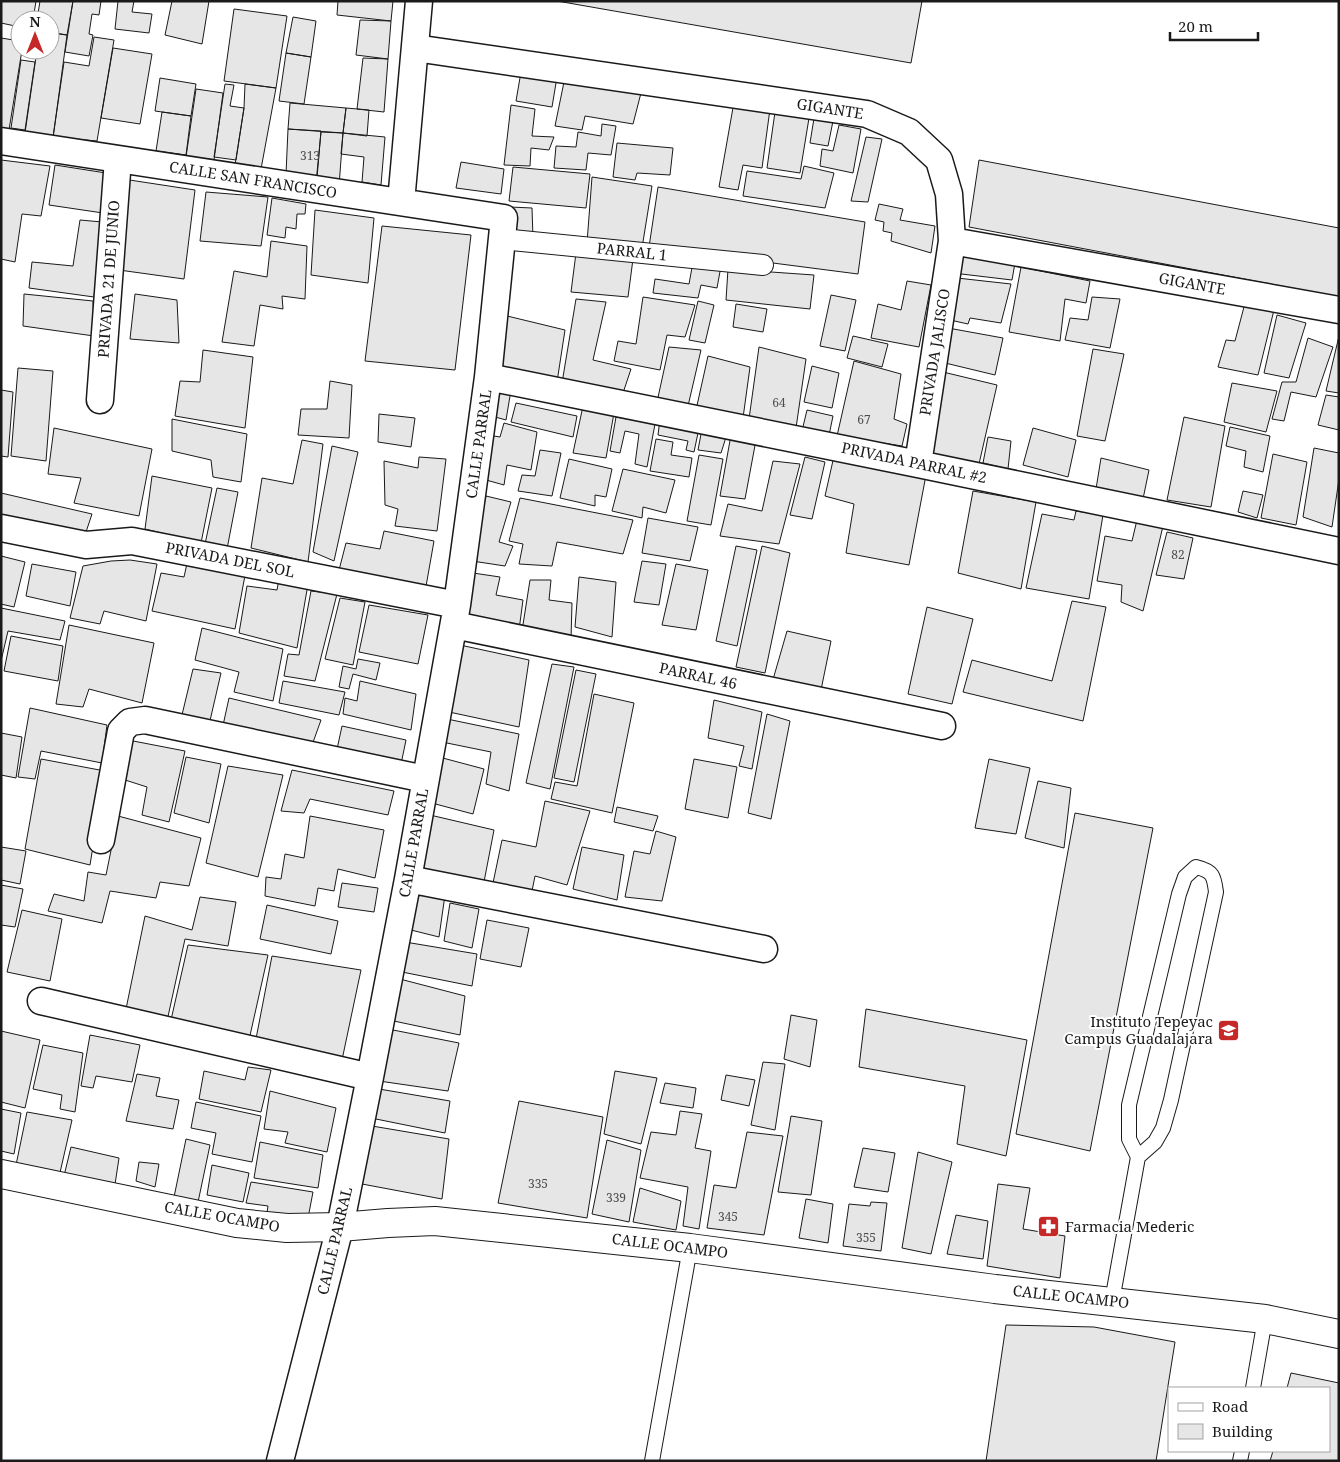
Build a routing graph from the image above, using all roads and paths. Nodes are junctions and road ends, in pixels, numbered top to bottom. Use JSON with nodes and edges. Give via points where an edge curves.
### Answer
{"nodes":[{"id":1,"x":419,"y":1,"type":"edge"},
{"id":2,"x":415,"y":48,"type":"junction"},
{"id":3,"x":1,"y":141,"type":"edge"},
{"id":4,"x":118,"y":159,"type":"junction"},
{"id":5,"x":401,"y":202,"type":"junction"},
{"id":6,"x":503,"y":228,"type":"junction"},
{"id":7,"x":952,"y":241,"type":"junction"},
{"id":8,"x":762,"y":265,"type":"dead end"},
{"id":9,"x":1339,"y":310,"type":"edge"},
{"id":10,"x":488,"y":377,"type":"junction"},
{"id":11,"x":100,"y":400,"type":"dead end"},
{"id":12,"x":918,"y":464,"type":"junction"},
{"id":13,"x":1,"y":528,"type":"edge"},
{"id":14,"x":1339,"y":552,"type":"edge"},
{"id":15,"x":456,"y":615,"type":"junction"},
{"id":16,"x":942,"y":726,"type":"dead end"},
{"id":17,"x":425,"y":779,"type":"junction"},
{"id":18,"x":101,"y":840,"type":"dead end"},
{"id":19,"x":408,"y":879,"type":"junction"},
{"id":20,"x":764,"y":949,"type":"dead end"},
{"id":21,"x":41,"y":1001,"type":"dead end"},
{"id":22,"x":370,"y":1077,"type":"junction"},
{"id":23,"x":1138,"y":1157,"type":"junction"},
{"id":24,"x":1,"y":1174,"type":"edge"},
{"id":25,"x":340,"y":1227,"type":"junction"},
{"id":26,"x":690,"y":1248,"type":"junction"},
{"id":27,"x":1112,"y":1301,"type":"junction"},
{"id":28,"x":1264,"y":1319,"type":"junction"},
{"id":29,"x":1339,"y":1334,"type":"edge"},
{"id":30,"x":1253,"y":1387,"type":"edge"},
{"id":31,"x":280,"y":1461,"type":"edge"},
{"id":32,"x":652,"y":1461,"type":"edge"}],
"edges":[{"from":1,"to":2,"type":"street"},
{"from":2,"to":5,"type":"street"},
{"from":2,"to":7,"type":"street","name":"GIGANTE","via":[[867,114],[908,132],[939,160],[949,194]]},
{"from":3,"to":4,"type":"street","name":"CALLE SAN FRANCISCO"},
{"from":4,"to":5,"type":"street","name":"CALLE SAN FRANCISCO"},
{"from":4,"to":11,"type":"street","name":"PRIVADA 21 DE JUNIO"},
{"from":5,"to":6,"type":"street","name":"CALLE SAN FRANCISCO"},
{"from":6,"to":8,"type":"street","name":"PARRAL 1"},
{"from":6,"to":10,"type":"street","name":"CALLE PARRAL"},
{"from":7,"to":9,"type":"street","name":"GIGANTE"},
{"from":7,"to":12,"type":"street","name":"PRIVADA JALISCO"},
{"from":10,"to":12,"type":"street","name":"PRIVADA PARRAL #2"},
{"from":10,"to":15,"type":"street","name":"CALLE PARRAL"},
{"from":12,"to":14,"type":"street","name":"PRIVADA PARRAL #2"},
{"from":13,"to":15,"type":"street","name":"PRIVADA DEL SOL","via":[[86,544],[132,541]]},
{"from":15,"to":16,"type":"street","name":"PARRAL 46"},
{"from":15,"to":17,"type":"street","name":"CALLE PARRAL"},
{"from":17,"to":18,"type":"street","via":[[145,720],[130,722],[121,731]]},
{"from":17,"to":19,"type":"street","name":"CALLE PARRAL"},
{"from":19,"to":20,"type":"street"},
{"from":19,"to":22,"type":"street","name":"CALLE PARRAL"},
{"from":21,"to":22,"type":"street"},
{"from":22,"to":25,"type":"street","name":"CALLE PARRAL"},
{"from":23,"to":23,"type":"lane","via":[[1155,1142],[1171,1100],[1216,892],[1214,879],[1206,869],[1196,868],[1185,877],[1129,1105],[1129,1139]]},
{"from":23,"to":27,"type":"lane"},
{"from":24,"to":25,"type":"street","name":"CALLE OCAMPO","via":[[237,1222],[287,1228]]},
{"from":25,"to":26,"type":"street","name":"CALLE OCAMPO","via":[[435,1221]]},
{"from":25,"to":31,"type":"street","name":"CALLE PARRAL"},
{"from":26,"to":27,"type":"street","name":"CALLE OCAMPO","via":[[994,1289]]},
{"from":26,"to":32,"type":"lane"},
{"from":27,"to":28,"type":"street","name":"CALLE OCAMPO"},
{"from":28,"to":29,"type":"street","name":"CALLE OCAMPO"},
{"from":28,"to":30,"type":"lane"}]}
